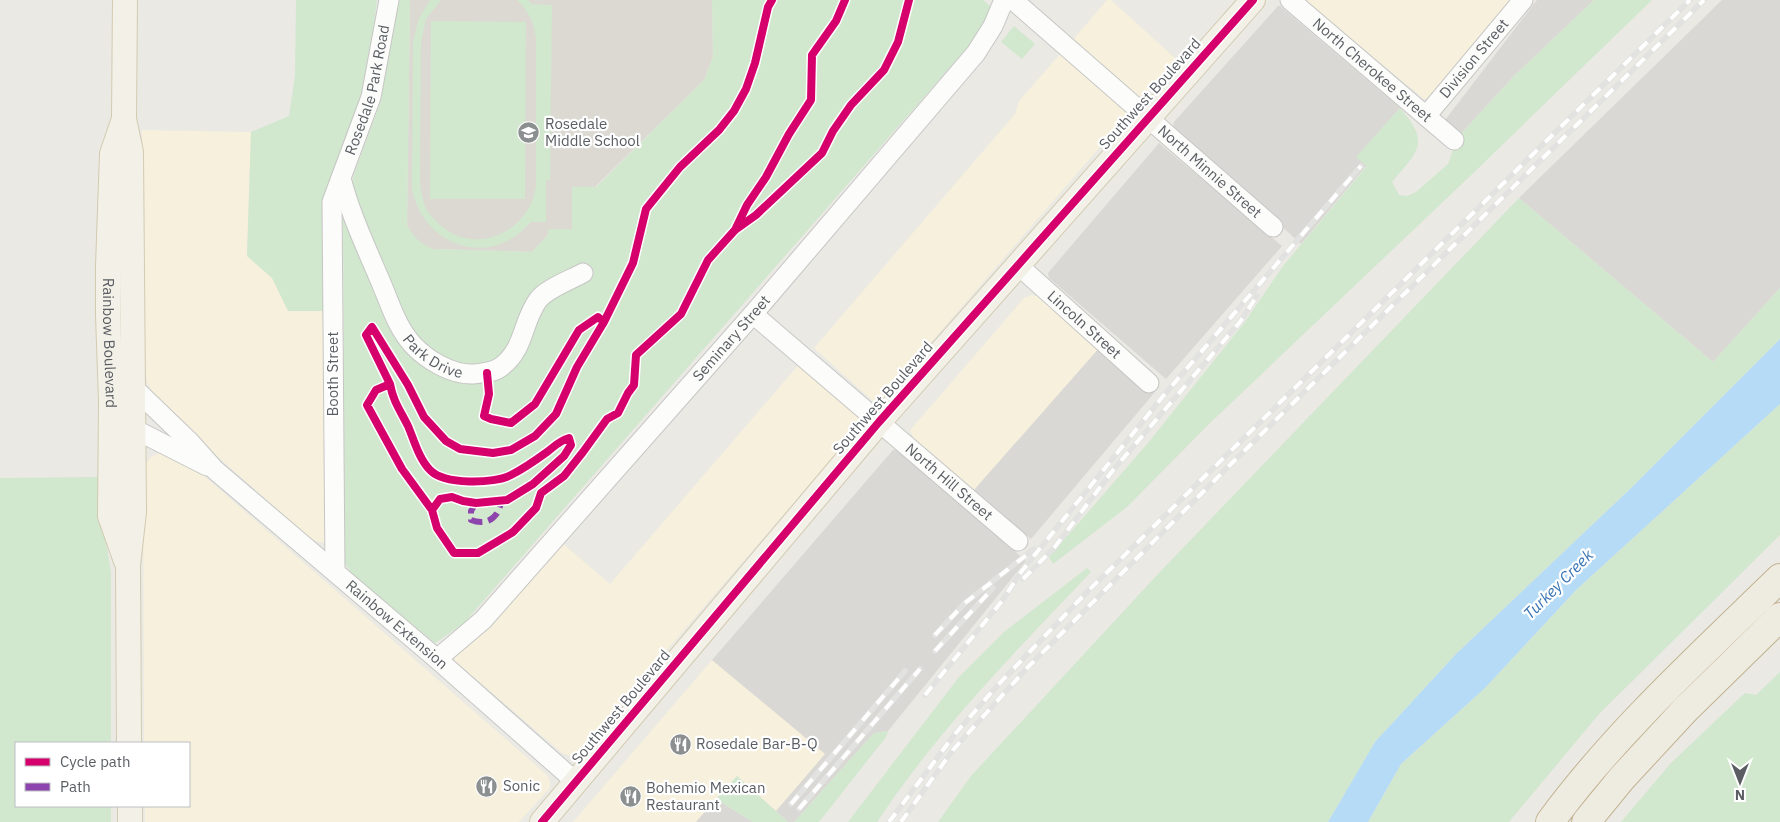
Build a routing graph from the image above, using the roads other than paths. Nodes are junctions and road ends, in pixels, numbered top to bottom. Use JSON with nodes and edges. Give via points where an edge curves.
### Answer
{"nodes":[{"id":1,"x":125,"y":0,"type":"edge"},
{"id":2,"x":389,"y":0,"type":"edge"},
{"id":3,"x":1004,"y":0,"type":"edge"},
{"id":4,"x":1013,"y":0,"type":"edge"},
{"id":5,"x":1253,"y":0,"type":"edge"},
{"id":6,"x":1290,"y":0,"type":"edge"},
{"id":7,"x":1522,"y":0,"type":"edge"},
{"id":8,"x":1426,"y":116,"type":"junction"},
{"id":9,"x":1148,"y":118,"type":"junction"},
{"id":10,"x":124,"y":119,"type":"junction"},
{"id":11,"x":1454,"y":140,"type":"dead end"},
{"id":12,"x":341,"y":178,"type":"junction"},
{"id":13,"x":1273,"y":227,"type":"dead end"},
{"id":14,"x":1018,"y":265,"type":"junction"},
{"id":15,"x":583,"y":273,"type":"dead end"},
{"id":16,"x":753,"y":314,"type":"junction"},
{"id":17,"x":1149,"y":383,"type":"dead end"},
{"id":18,"x":134,"y":388,"type":"junction"},
{"id":19,"x":111,"y":401,"type":"junction"},
{"id":20,"x":879,"y":422,"type":"junction"},
{"id":21,"x":134,"y":429,"type":"junction"},
{"id":22,"x":215,"y":470,"type":"junction"},
{"id":23,"x":1018,"y":541,"type":"dead end"},
{"id":24,"x":128,"y":565,"type":"junction"},
{"id":25,"x":335,"y":572,"type":"junction"},
{"id":26,"x":1780,"y":578,"type":"edge"},
{"id":27,"x":1780,"y":617,"type":"edge"},
{"id":28,"x":437,"y":659,"type":"junction"},
{"id":29,"x":129,"y":742,"type":"edge"},
{"id":30,"x":576,"y":782,"type":"junction"},
{"id":31,"x":130,"y":807,"type":"edge"},
{"id":32,"x":130,"y":822,"type":"edge"},
{"id":33,"x":542,"y":822,"type":"edge"},
{"id":34,"x":1550,"y":822,"type":"edge"},
{"id":35,"x":1586,"y":822,"type":"edge"}],
"edges":[{"from":1,"to":10,"type":"main road","name":"Rainbow Boulevard"},
{"from":2,"to":12,"type":"street","name":"Rosedale Park Road","via":[[371,97]]},
{"from":3,"to":16,"type":"street","name":"Seminary Street","via":[[976,53]]},
{"from":4,"to":9,"type":"street","name":"North Minnie Street"},
{"from":5,"to":9,"type":"main road","name":"Southwest Boulevard"},
{"from":6,"to":8,"type":"street","name":"North Cherokee Street"},
{"from":7,"to":8,"type":"street","name":"Division Street"},
{"from":8,"to":11,"type":"street","name":"North Cherokee Street"},
{"from":9,"to":13,"type":"street","name":"North Minnie Street"},
{"from":9,"to":14,"type":"main road","name":"Southwest Boulevard"},
{"from":10,"to":18,"type":"main road","name":"Rainbow Boulevard","via":[[131,152]]},
{"from":10,"to":19,"type":"main road","name":"Rainbow Boulevard","via":[[112,154],[108,266]]},
{"from":12,"to":15,"type":"street","name":"Park Drive","via":[[348,203],[399,326],[413,346],[439,365],[466,374],[501,368],[521,342],[538,300]]},
{"from":12,"to":25,"type":"street","name":"Booth Street","via":[[332,202]]},
{"from":14,"to":17,"type":"street","name":"Lincoln Street"},
{"from":14,"to":20,"type":"main road","name":"Southwest Boulevard"},
{"from":16,"to":20,"type":"street","name":"North Hill Street"},
{"from":16,"to":28,"type":"street","name":"Seminary Street","via":[[483,620]]},
{"from":18,"to":21,"type":"main road","name":"Rainbow Boulevard"},
{"from":18,"to":22,"type":"street","name":"Rainbow Extension"},
{"from":19,"to":21,"type":"street","name":"Rainbow Extension"},
{"from":19,"to":24,"type":"main road","name":"Rainbow Boulevard","via":[[110,516]]},
{"from":20,"to":23,"type":"street","name":"North Hill Street"},
{"from":20,"to":30,"type":"main road","name":"Southwest Boulevard"},
{"from":21,"to":22,"type":"street","name":"Rainbow Extension"},
{"from":21,"to":24,"type":"main road","name":"Rainbow Boulevard","via":[[134,512]]},
{"from":22,"to":25,"type":"street","name":"Rainbow Extension"},
{"from":24,"to":29,"type":"main road","name":"Rainbow Boulevard"},
{"from":25,"to":28,"type":"street","name":"Rainbow Extension"},
{"from":26,"to":34,"type":"highway","via":[[1659,695]]},
{"from":27,"to":35,"type":"highway","via":[[1685,710]]},
{"from":28,"to":30,"type":"street","name":"Rainbow Extension"},
{"from":30,"to":33,"type":"main road","name":"Southwest Boulevard"},
{"from":31,"to":32,"type":"main road"}]}
